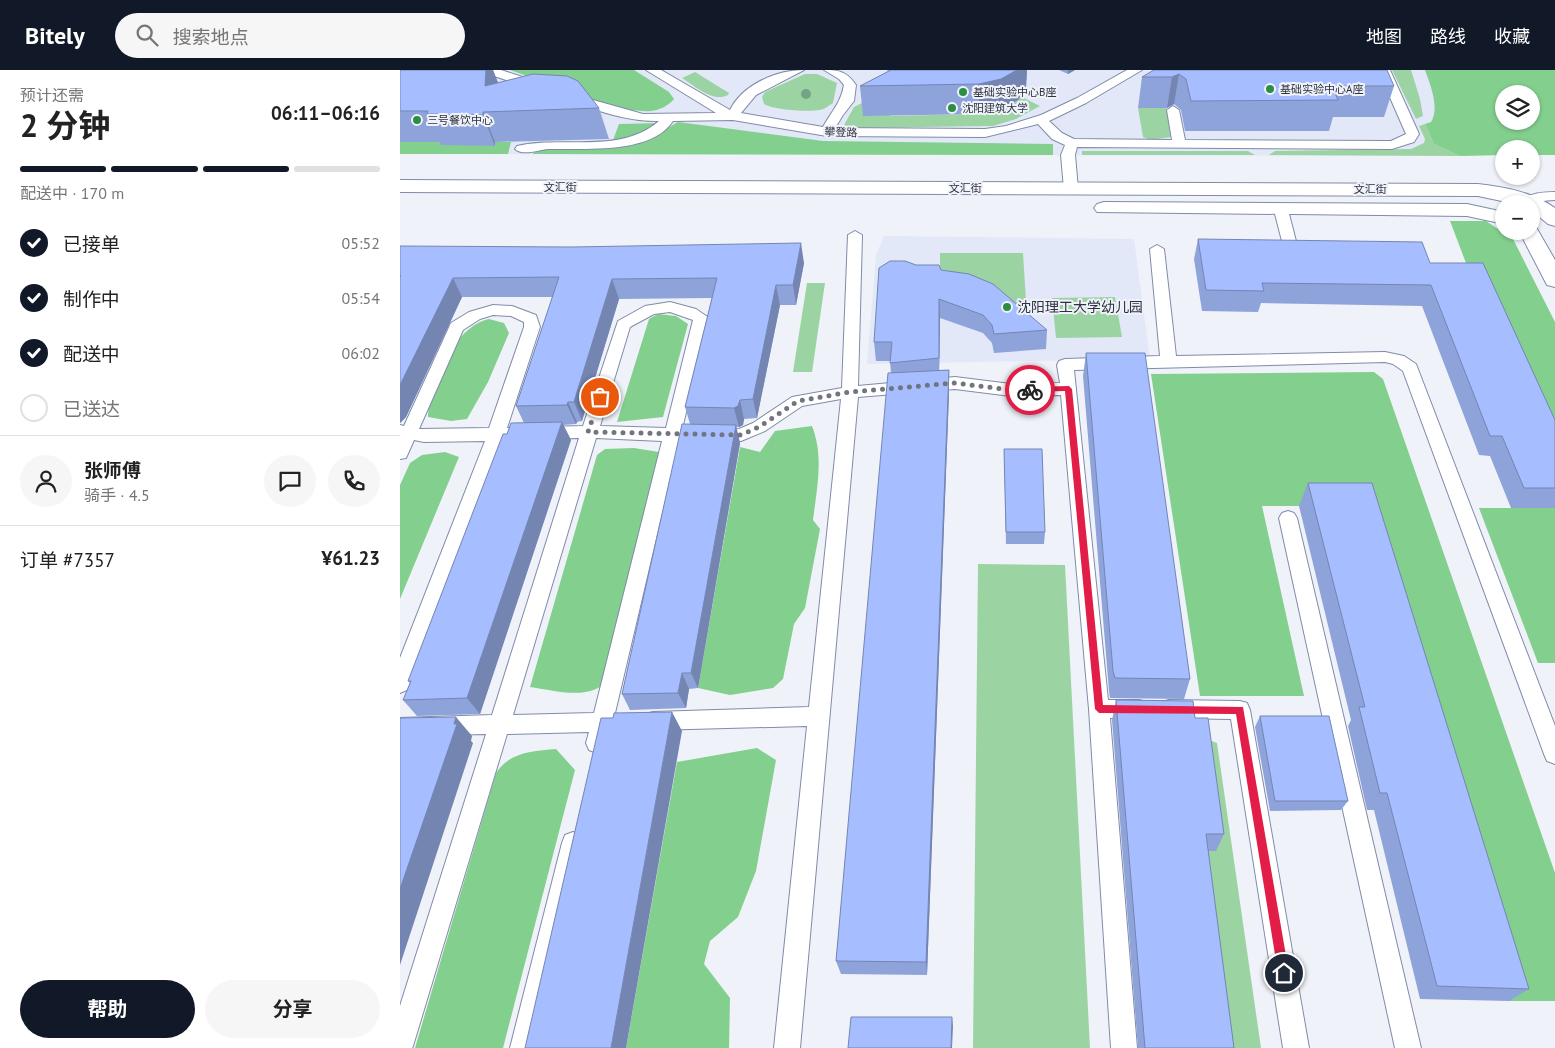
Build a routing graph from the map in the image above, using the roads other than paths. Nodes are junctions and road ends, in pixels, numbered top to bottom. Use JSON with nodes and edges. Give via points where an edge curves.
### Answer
{"nodes":[{"id":1,"x":489,"y":70,"type":"edge"},
{"id":2,"x":652,"y":70,"type":"edge"},
{"id":3,"x":798,"y":70,"type":"edge"},
{"id":4,"x":830,"y":70,"type":"edge"},
{"id":5,"x":1136,"y":70,"type":"edge"},
{"id":6,"x":1384,"y":70,"type":"edge"},
{"id":7,"x":546,"y":89,"type":"edge"},
{"id":8,"x":692,"y":94,"type":"junction"},
{"id":9,"x":564,"y":96,"type":"edge"},
{"id":10,"x":1173,"y":110,"type":"edge"},
{"id":11,"x":733,"y":116,"type":"junction"},
{"id":12,"x":669,"y":117,"type":"junction"},
{"id":13,"x":1042,"y":121,"type":"junction"},
{"id":14,"x":827,"y":132,"type":"junction"},
{"id":15,"x":1072,"y":143,"type":"junction"},
{"id":16,"x":1179,"y":144,"type":"junction"},
{"id":17,"x":522,"y":149,"type":"edge"},
{"id":18,"x":400,"y":186,"type":"edge"},
{"id":19,"x":1071,"y":189,"type":"junction"},
{"id":20,"x":400,"y":204,"type":"edge"},
{"id":21,"x":1281,"y":210,"type":"junction"},
{"id":22,"x":1554,"y":210,"type":"edge"},
{"id":23,"x":1495,"y":216,"type":"edge"},
{"id":24,"x":856,"y":235,"type":"dead end"},
{"id":25,"x":1533,"y":240,"type":"edge"},
{"id":26,"x":1156,"y":249,"type":"dead end"},
{"id":27,"x":1272,"y":250,"type":"edge"},
{"id":28,"x":1291,"y":250,"type":"junction"},
{"id":29,"x":1310,"y":250,"type":"edge"},
{"id":30,"x":1555,"y":280,"type":"edge"},
{"id":31,"x":1169,"y":362,"type":"junction"},
{"id":32,"x":1069,"y":389,"type":"junction"},
{"id":33,"x":850,"y":392,"type":"junction"},
{"id":34,"x":405,"y":432,"type":"edge"},
{"id":35,"x":588,"y":432,"type":"junction"},
{"id":36,"x":496,"y":434,"type":"junction"},
{"id":37,"x":672,"y":434,"type":"junction"},
{"id":38,"x":400,"y":453,"type":"edge"},
{"id":39,"x":1288,"y":518,"type":"dead end"},
{"id":40,"x":400,"y":684,"type":"edge"},
{"id":41,"x":1099,"y":709,"type":"junction"},
{"id":42,"x":819,"y":716,"type":"junction"},
{"id":43,"x":602,"y":723,"type":"junction"},
{"id":44,"x":499,"y":725,"type":"junction"},
{"id":45,"x":400,"y":726,"type":"edge"},
{"id":46,"x":1555,"y":754,"type":"edge"},
{"id":47,"x":592,"y":761,"type":"edge"},
{"id":48,"x":576,"y":828,"type":"edge"},
{"id":49,"x":400,"y":1046,"type":"edge"},
{"id":50,"x":523,"y":1048,"type":"edge"},
{"id":51,"x":787,"y":1048,"type":"edge"},
{"id":52,"x":1124,"y":1048,"type":"edge"},
{"id":53,"x":1296,"y":1048,"type":"edge"},
{"id":54,"x":1408,"y":1048,"type":"edge"}],
"edges":[{"from":1,"to":7,"type":"lane"},
{"from":2,"to":8,"type":"lane","name":"攀登路"},
{"from":3,"to":11,"type":"lane","via":[[747,94]]},
{"from":4,"to":14,"type":"lane","via":[[843,76],[850,84],[848,101]]},
{"from":5,"to":13,"type":"lane","name":"攀登路"},
{"from":6,"to":16,"type":"lane","via":[[1413,134],[1402,143]]},
{"from":8,"to":11,"type":"lane","name":"攀登路"},
{"from":8,"to":12,"type":"lane","via":[[694,101],[691,107]]},
{"from":9,"to":12,"type":"lane","via":[[625,115]]},
{"from":10,"to":16,"type":"lane"},
{"from":11,"to":12,"type":"lane"},
{"from":11,"to":14,"type":"lane","name":"攀登路"},
{"from":12,"to":17,"type":"lane","via":[[659,129],[611,145],[536,145]]},
{"from":13,"to":14,"type":"lane","name":"攀登路","via":[[985,133]]},
{"from":13,"to":15,"type":"lane","via":[[1056,136]]},
{"from":15,"to":16,"type":"lane"},
{"from":15,"to":19,"type":"lane","via":[[1068,155]]},
{"from":18,"to":19,"type":"street","name":"文汇街"},
{"from":19,"to":22,"type":"street","name":"文汇街","via":[[1478,190]]},
{"from":20,"to":21,"type":"street","name":"文汇街"},
{"from":21,"to":23,"type":"street","name":"文汇街","via":[[1467,210]]},
{"from":21,"to":28,"type":"lane"},
{"from":24,"to":33,"type":"lane"},
{"from":25,"to":30,"type":"street"},
{"from":26,"to":31,"type":"lane"},
{"from":27,"to":28,"type":"lane"},
{"from":28,"to":29,"type":"lane"},
{"from":31,"to":32,"type":"lane","via":[[1065,365]]},
{"from":31,"to":46,"type":"lane","via":[[1385,357],[1410,368]]},
{"from":32,"to":33,"type":"lane","via":[[1011,390],[955,383]]},
{"from":32,"to":41,"type":"lane"},
{"from":33,"to":37,"type":"lane","via":[[798,401],[741,435]]},
{"from":33,"to":42,"type":"lane"},
{"from":34,"to":36,"type":"lane","via":[[424,436]]},
{"from":34,"to":36,"type":"lane","via":[[457,327],[469,317],[492,310],[518,311],[531,319],[532,327]]},
{"from":34,"to":38,"type":"lane"},
{"from":35,"to":36,"type":"lane"},
{"from":35,"to":37,"type":"lane"},
{"from":35,"to":37,"type":"lane","via":[[623,325],[646,310],[672,306],[686,309],[701,318]]},
{"from":35,"to":44,"type":"lane"},
{"from":36,"to":40,"type":"lane"},
{"from":37,"to":43,"type":"lane"},
{"from":39,"to":54,"type":"lane"},
{"from":41,"to":52,"type":"lane"},
{"from":41,"to":53,"type":"lane","via":[[1240,710]]},
{"from":42,"to":43,"type":"lane"},
{"from":42,"to":51,"type":"lane"},
{"from":43,"to":44,"type":"lane"},
{"from":43,"to":47,"type":"lane"},
{"from":44,"to":45,"type":"lane"},
{"from":44,"to":49,"type":"lane"},
{"from":48,"to":50,"type":"lane"}]}
